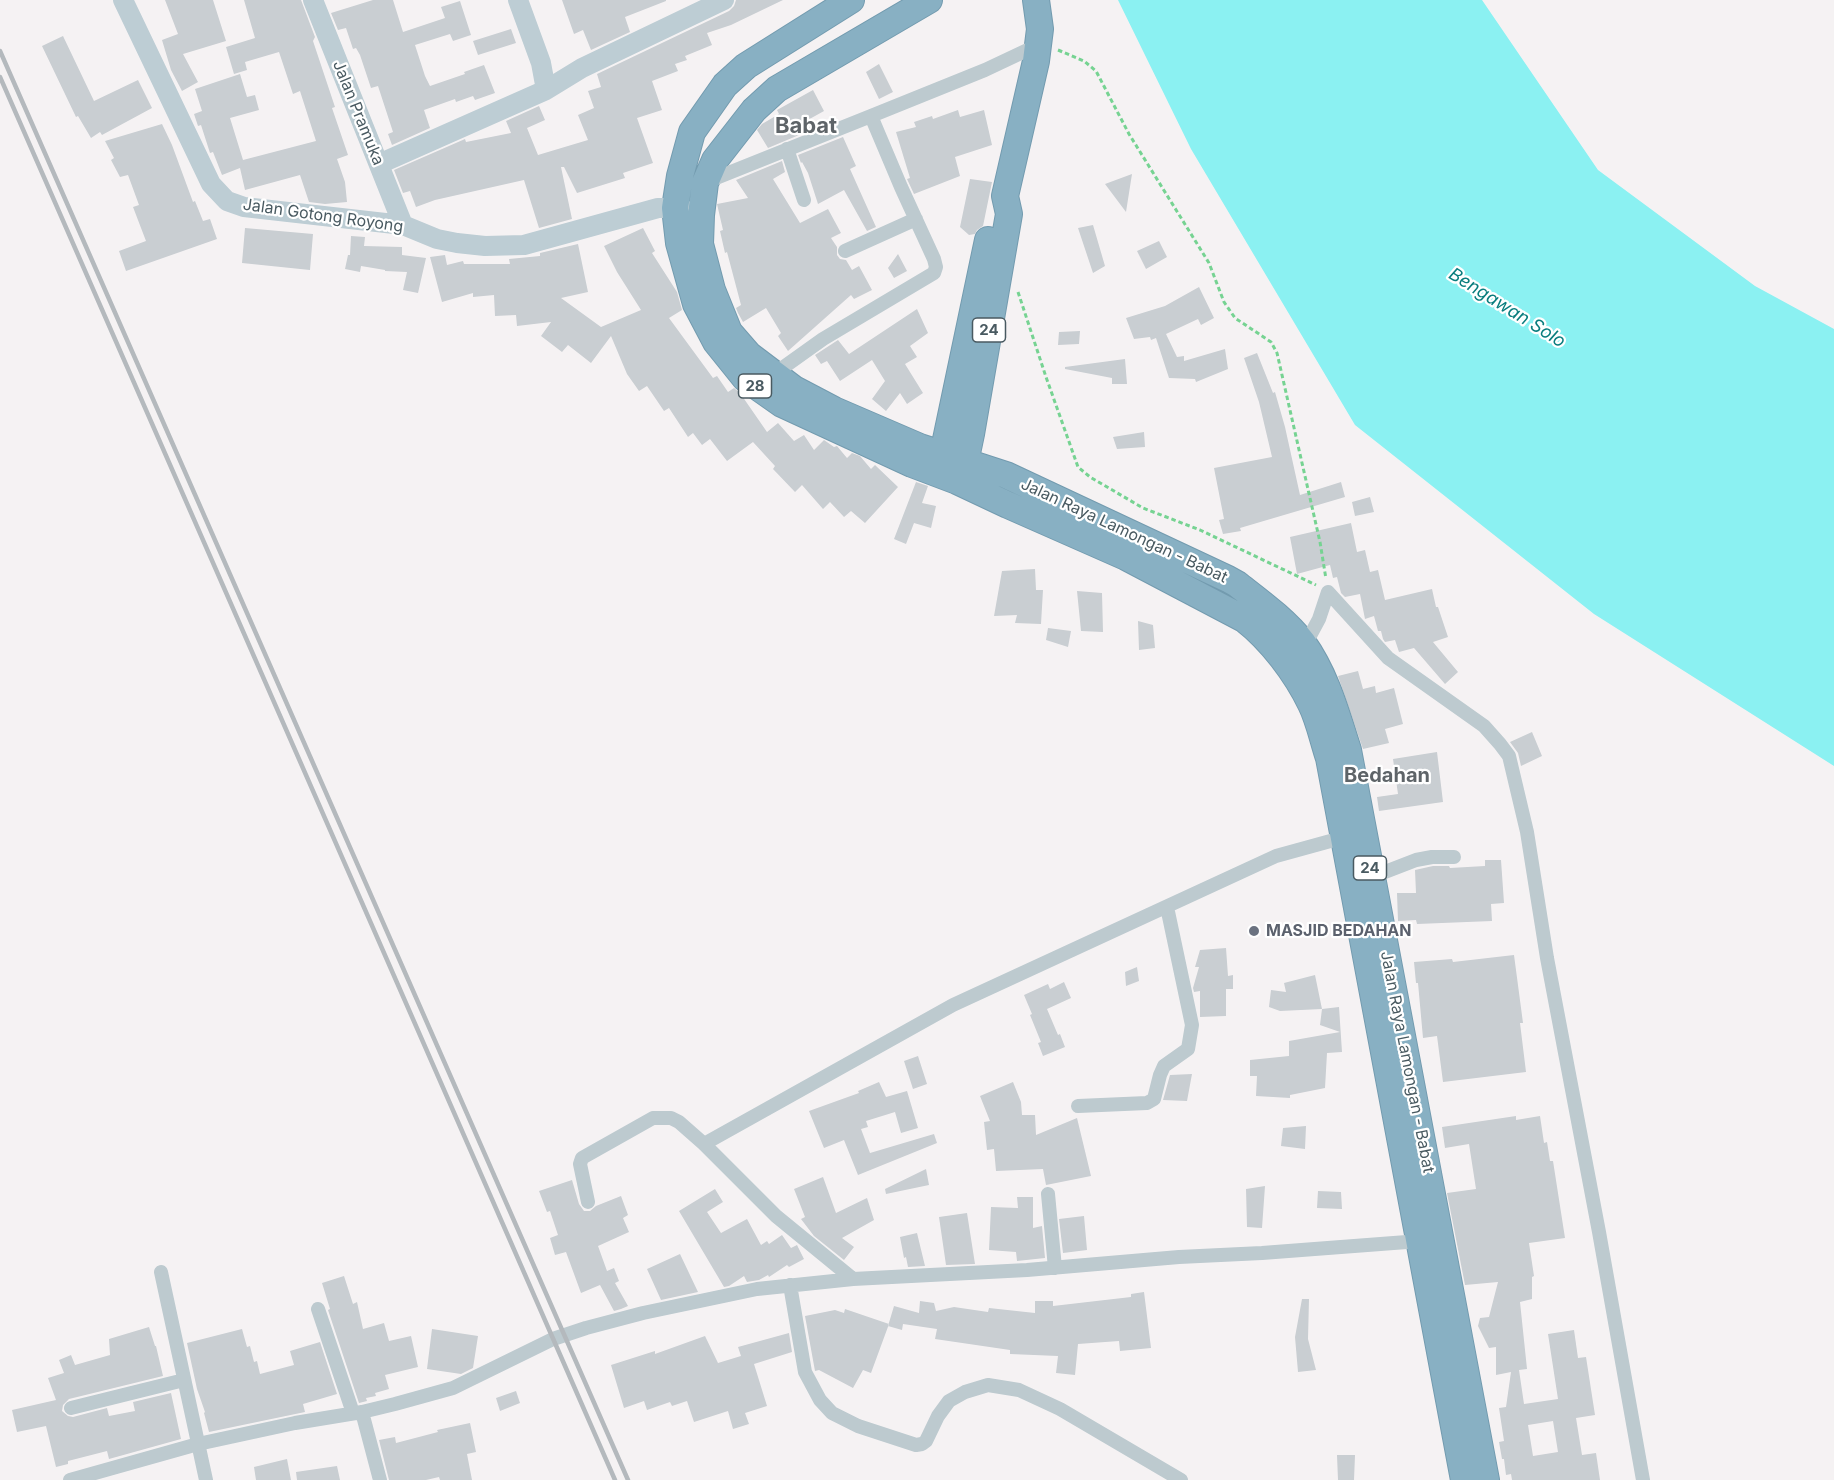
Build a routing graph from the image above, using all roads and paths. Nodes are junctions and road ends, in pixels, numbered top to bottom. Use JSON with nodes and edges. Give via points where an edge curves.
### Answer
{"nodes":[{"id":1,"x":123,"y":0,"type":"edge"},
{"id":2,"x":314,"y":0,"type":"edge"},
{"id":3,"x":518,"y":0,"type":"edge"},
{"id":4,"x":724,"y":0,"type":"edge"},
{"id":5,"x":851,"y":0,"type":"edge"},
{"id":6,"x":929,"y":0,"type":"edge"},
{"id":7,"x":1036,"y":0,"type":"edge"},
{"id":8,"x":1045,"y":46,"type":"junction"},
{"id":9,"x":546,"y":90,"type":"junction"},
{"id":10,"x":871,"y":116,"type":"junction"},
{"id":11,"x":787,"y":149,"type":"junction"},
{"id":12,"x":379,"y":164,"type":"junction"},
{"id":13,"x":705,"y":183,"type":"junction"},
{"id":14,"x":804,"y":200,"type":"dead end"},
{"id":15,"x":675,"y":208,"type":"junction"},
{"id":16,"x":701,"y":215,"type":"junction"},
{"id":17,"x":916,"y":219,"type":"junction"},
{"id":18,"x":403,"y":225,"type":"junction"},
{"id":19,"x":845,"y":250,"type":"dead end"},
{"id":20,"x":1017,"y":288,"type":"dead end"},
{"id":21,"x":774,"y":374,"type":"junction"},
{"id":22,"x":950,"y":467,"type":"junction"},
{"id":23,"x":1328,"y":592,"type":"junction"},
{"id":24,"x":1305,"y":647,"type":"junction"},
{"id":25,"x":1345,"y":837,"type":"junction"},
{"id":26,"x":1454,"y":857,"type":"dead end"},
{"id":27,"x":1372,"y":877,"type":"junction"},
{"id":28,"x":1167,"y":907,"type":"junction"},
{"id":29,"x":1078,"y":1106,"type":"dead end"},
{"id":30,"x":704,"y":1144,"type":"junction"},
{"id":31,"x":1048,"y":1194,"type":"dead end"},
{"id":32,"x":588,"y":1202,"type":"dead end"},
{"id":33,"x":1420,"y":1241,"type":"junction"},
{"id":34,"x":1055,"y":1268,"type":"junction"},
{"id":35,"x":161,"y":1272,"type":"dead end"},
{"id":36,"x":853,"y":1279,"type":"junction"},
{"id":37,"x":790,"y":1285,"type":"junction"},
{"id":38,"x":318,"y":1309,"type":"dead end"},
{"id":39,"x":184,"y":1380,"type":"junction"},
{"id":40,"x":71,"y":1408,"type":"dead end"},
{"id":41,"x":357,"y":1413,"type":"junction"},
{"id":42,"x":198,"y":1444,"type":"junction"},
{"id":43,"x":70,"y":1480,"type":"edge"},
{"id":44,"x":206,"y":1480,"type":"edge"},
{"id":45,"x":380,"y":1480,"type":"edge"},
{"id":46,"x":1181,"y":1480,"type":"edge"},
{"id":47,"x":1464,"y":1480,"type":"edge"},
{"id":48,"x":1486,"y":1480,"type":"edge"},
{"id":49,"x":1643,"y":1480,"type":"edge"}],
"edges":[{"from":1,"to":18,"type":"street","name":"Jalan Gotong Royong","via":[[212,184],[227,201],[244,207]]},
{"from":2,"to":12,"type":"street","name":"Jalan Pramuka"},
{"from":3,"to":9,"type":"street"},
{"from":4,"to":9,"type":"street","via":[[582,68]]},
{"from":5,"to":15,"type":"highway","number":"28","via":[[746,66],[725,85],[692,132]]},
{"from":6,"to":13,"type":"highway","number":"28","via":[[777,88],[754,110],[715,160]]},
{"from":7,"to":8,"type":"highway","number":"24"},
{"from":8,"to":10,"type":"street"},
{"from":8,"to":22,"type":"highway","number":"24","via":[[1036,61],[1005,196],[994,209]]},
{"from":8,"to":23,"type":"path","via":[[1084,61],[1096,71],[1209,263],[1224,302],[1235,318],[1271,342],[1277,353]]},
{"from":9,"to":12,"type":"street"},
{"from":10,"to":11,"type":"street"},
{"from":10,"to":17,"type":"street"},
{"from":11,"to":13,"type":"street"},
{"from":11,"to":14,"type":"street"},
{"from":12,"to":18,"type":"street","name":"Jalan Pramuka"},
{"from":13,"to":16,"type":"highway","number":"28"},
{"from":15,"to":16,"type":"street"},
{"from":15,"to":18,"type":"street","name":"Jalan Gotong Royong","via":[[657,208],[524,245],[457,243]]},
{"from":15,"to":22,"type":"highway","number":"28","via":[[696,304],[716,342],[745,378],[782,404],[912,464]]},
{"from":16,"to":21,"type":"highway","number":"28","via":[[700,244],[712,290],[729,332],[749,355]]},
{"from":17,"to":19,"type":"street"},
{"from":17,"to":21,"type":"street","via":[[934,259],[934,273],[823,339]]},
{"from":20,"to":23,"type":"path","via":[[1078,467],[1143,508],[1200,530]]},
{"from":21,"to":22,"type":"highway","number":"28","via":[[794,389],[920,447]]},
{"from":22,"to":24,"type":"highway","name":"Jalan Raya Lamongan - Babat","number":"24","via":[[1006,475],[1228,579],[1286,625]]},
{"from":22,"to":25,"type":"highway","name":"Jalan Raya Lamongan - Babat","number":"24","via":[[1008,505],[1126,557],[1231,610],[1256,628],[1282,658],[1312,705],[1329,758]]},
{"from":23,"to":24,"type":"street"},
{"from":23,"to":49,"type":"street","via":[[1388,658],[1484,726],[1509,756],[1527,832]]},
{"from":24,"to":27,"type":"highway","name":"Jalan Raya Lamongan - Babat","number":"24","via":[[1324,679],[1348,750]]},
{"from":25,"to":28,"type":"street","via":[[1276,856]]},
{"from":25,"to":33,"type":"highway","name":"Jalan Raya Lamongan - Babat","number":"24"},
{"from":26,"to":27,"type":"street","via":[[1416,860]]},
{"from":27,"to":48,"type":"highway","name":"Jalan Raya Lamongan - Babat","number":"24"},
{"from":28,"to":29,"type":"street","via":[[1192,1025],[1188,1049],[1164,1066],[1152,1101]]},
{"from":28,"to":30,"type":"street","via":[[953,1005]]},
{"from":30,"to":32,"type":"street","via":[[679,1122],[653,1118],[581,1160]]},
{"from":30,"to":36,"type":"street","via":[[776,1216]]},
{"from":31,"to":34,"type":"street"},
{"from":33,"to":34,"type":"street"},
{"from":33,"to":47,"type":"highway","name":"Jalan Raya Lamongan - Babat","number":"24"},
{"from":34,"to":36,"type":"street"},
{"from":35,"to":39,"type":"street"},
{"from":36,"to":37,"type":"street"},
{"from":37,"to":41,"type":"street","via":[[586,1328],[553,1339],[453,1388]]},
{"from":37,"to":46,"type":"street","via":[[805,1372],[832,1413],[858,1426],[922,1444],[949,1401],[980,1387],[998,1386],[1019,1390],[1060,1409]]},
{"from":38,"to":41,"type":"street"},
{"from":39,"to":40,"type":"street"},
{"from":39,"to":42,"type":"street"},
{"from":41,"to":42,"type":"street"},
{"from":41,"to":45,"type":"street"},
{"from":42,"to":43,"type":"street"},
{"from":42,"to":44,"type":"street"}]}
